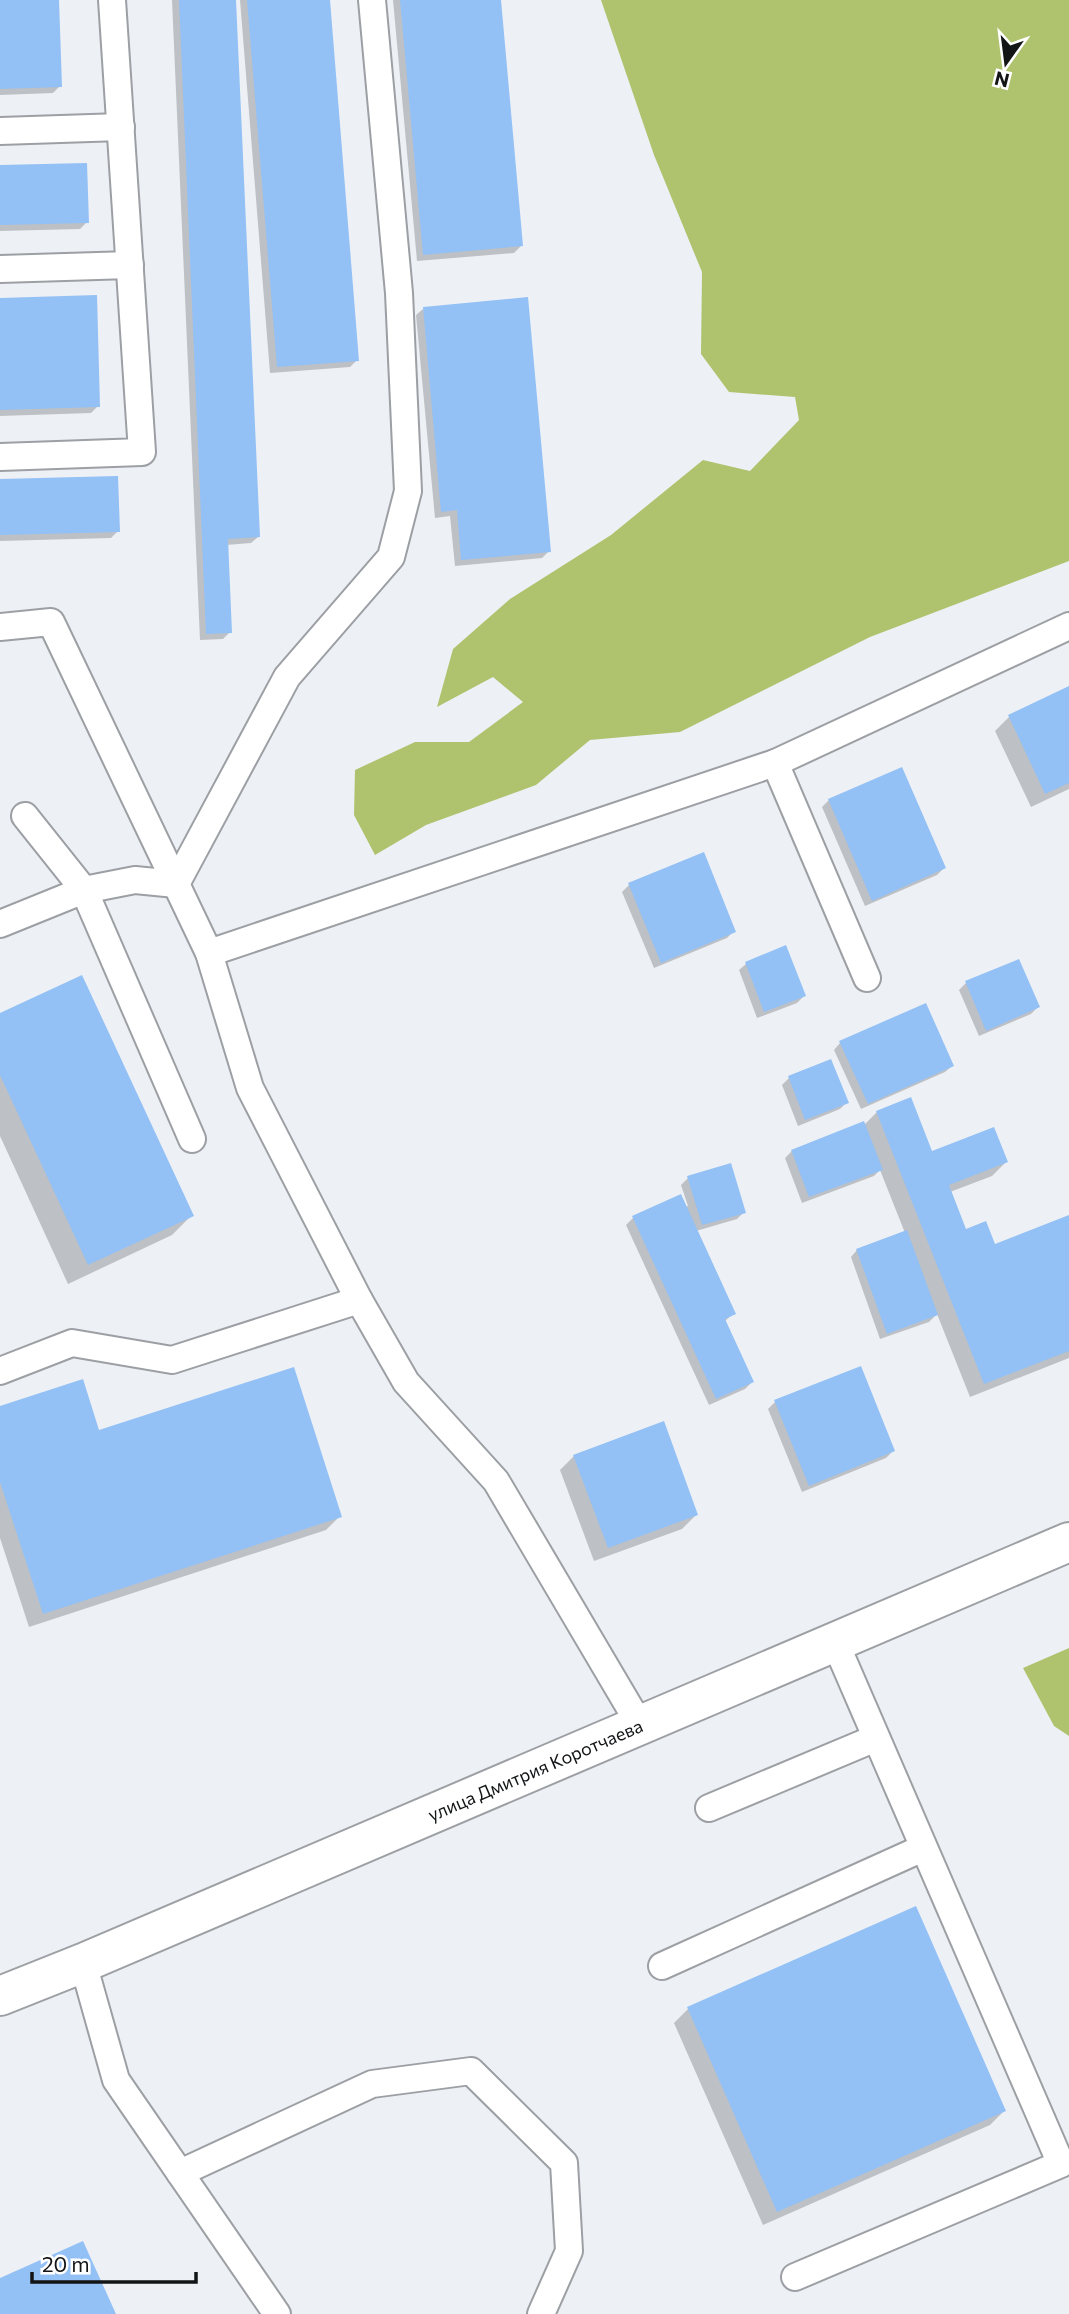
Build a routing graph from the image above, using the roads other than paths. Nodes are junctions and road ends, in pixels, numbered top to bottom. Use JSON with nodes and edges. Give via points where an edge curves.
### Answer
{"nodes":[{"id":1,"x":112,"y":0,"type":"edge"},
{"id":2,"x":372,"y":0,"type":"edge"},
{"id":3,"x":121,"y":127,"type":"junction"},
{"id":4,"x":0,"y":131,"type":"edge"},
{"id":5,"x":130,"y":265,"type":"junction"},
{"id":6,"x":0,"y":269,"type":"edge"},
{"id":7,"x":0,"y":457,"type":"edge"},
{"id":8,"x":1069,"y":626,"type":"edge"},
{"id":9,"x":0,"y":628,"type":"edge"},
{"id":10,"x":775,"y":764,"type":"junction"},
{"id":11,"x":25,"y":816,"type":"dead end"},
{"id":12,"x":176,"y":884,"type":"junction"},
{"id":13,"x":84,"y":890,"type":"junction"},
{"id":14,"x":0,"y":925,"type":"edge"},
{"id":15,"x":209,"y":953,"type":"junction"},
{"id":16,"x":867,"y":978,"type":"dead end"},
{"id":17,"x":192,"y":1139,"type":"dead end"},
{"id":18,"x":359,"y":1300,"type":"junction"},
{"id":19,"x":0,"y":1371,"type":"edge"},
{"id":20,"x":1069,"y":1542,"type":"edge"},
{"id":21,"x":835,"y":1642,"type":"junction"},
{"id":22,"x":640,"y":1726,"type":"junction"},
{"id":23,"x":876,"y":1738,"type":"junction"},
{"id":24,"x":709,"y":1808,"type":"dead end"},
{"id":25,"x":923,"y":1848,"type":"junction"},
{"id":26,"x":83,"y":1963,"type":"junction"},
{"id":27,"x":662,"y":1966,"type":"dead end"},
{"id":28,"x":0,"y":1996,"type":"edge"},
{"id":29,"x":180,"y":2173,"type":"junction"},
{"id":30,"x":795,"y":2277,"type":"dead end"},
{"id":31,"x":277,"y":2314,"type":"edge"},
{"id":32,"x":541,"y":2314,"type":"edge"}],
"edges":[{"from":1,"to":3,"type":"lane"},
{"from":2,"to":12,"type":"lane","via":[[399,293],[408,491],[391,557],[287,677]]},
{"from":3,"to":4,"type":"lane"},
{"from":3,"to":5,"type":"lane"},
{"from":5,"to":6,"type":"lane"},
{"from":5,"to":7,"type":"lane","via":[[142,452]]},
{"from":8,"to":10,"type":"lane"},
{"from":9,"to":12,"type":"lane","via":[[51,622]]},
{"from":10,"to":15,"type":"lane"},
{"from":10,"to":16,"type":"lane"},
{"from":11,"to":13,"type":"lane"},
{"from":12,"to":13,"type":"lane","via":[[135,880]]},
{"from":12,"to":15,"type":"lane"},
{"from":13,"to":14,"type":"lane"},
{"from":13,"to":17,"type":"lane"},
{"from":15,"to":18,"type":"lane","via":[[250,1088]]},
{"from":18,"to":19,"type":"lane","via":[[172,1360],[72,1343]]},
{"from":18,"to":22,"type":"lane","via":[[406,1382],[496,1481]]},
{"from":20,"to":21,"type":"street","name":"улица Дмитрия Коротчаева"},
{"from":21,"to":22,"type":"street","name":"улица Дмитрия Коротчаева"},
{"from":21,"to":23,"type":"lane"},
{"from":22,"to":26,"type":"street","name":"улица Дмитрия Коротчаева"},
{"from":23,"to":24,"type":"lane"},
{"from":23,"to":25,"type":"lane"},
{"from":25,"to":27,"type":"lane"},
{"from":25,"to":30,"type":"lane","via":[[1061,2164]]},
{"from":26,"to":28,"type":"street","name":"улица Дмитрия Коротчаева"},
{"from":26,"to":29,"type":"lane","via":[[116,2080]]},
{"from":29,"to":31,"type":"lane"},
{"from":29,"to":32,"type":"lane","via":[[372,2084],[471,2071],[564,2163],[569,2251]]}]}
